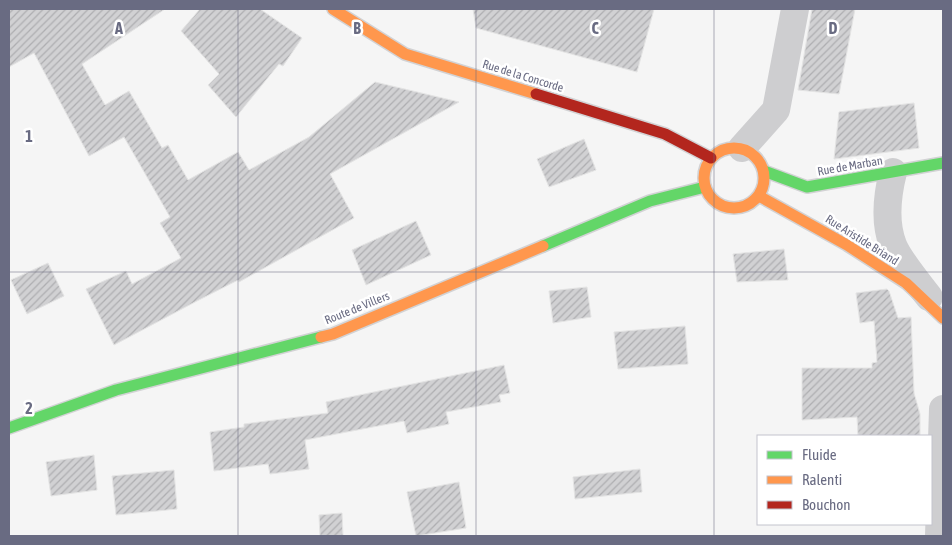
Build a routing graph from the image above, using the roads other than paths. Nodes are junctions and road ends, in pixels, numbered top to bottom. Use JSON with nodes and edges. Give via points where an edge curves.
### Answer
{"nodes":[{"id":1,"x":333,"y":9,"type":"edge"},
{"id":2,"x":795,"y":9,"type":"edge"},
{"id":3,"x":742,"y":148,"type":"junction"},
{"id":4,"x":711,"y":158,"type":"junction"},
{"id":5,"x":943,"y":162,"type":"edge"},
{"id":6,"x":764,"y":171,"type":"junction"},
{"id":7,"x":893,"y":172,"type":"junction"},
{"id":8,"x":705,"y":187,"type":"junction"},
{"id":9,"x":759,"y":196,"type":"junction"},
{"id":10,"x":943,"y":317,"type":"edge"},
{"id":11,"x":943,"y":409,"type":"edge"},
{"id":12,"x":9,"y":428,"type":"edge"},
{"id":13,"x":939,"y":536,"type":"edge"}],
"edges":[{"from":1,"to":4,"type":"main road","name":"Rue de la Concorde","via":[[405,54],[665,134]]},
{"from":2,"to":3,"type":"street","via":[[776,110]]},
{"from":3,"to":4,"type":"main road","via":[[725,148]]},
{"from":3,"to":6,"type":"main road","via":[[756,156]]},
{"from":4,"to":8,"type":"main road","via":[[706,167]]},
{"from":5,"to":7,"type":"main road","name":"Rue de Marban"},
{"from":6,"to":7,"type":"main road","name":"Rue de Marban","via":[[807,187]]},
{"from":6,"to":9,"type":"main road","via":[[763,189]]},
{"from":7,"to":10,"type":"street","via":[[887,224],[894,247]]},
{"from":8,"to":9,"type":"main road","via":[[710,196],[725,207],[743,207]]},
{"from":8,"to":12,"type":"main road","name":"Route de Villers","via":[[650,201],[333,334],[116,390]]},
{"from":9,"to":10,"type":"main road","name":"Rue Aristide Briand","via":[[847,245],[906,283]]},
{"from":11,"to":13,"type":"street"}]}
